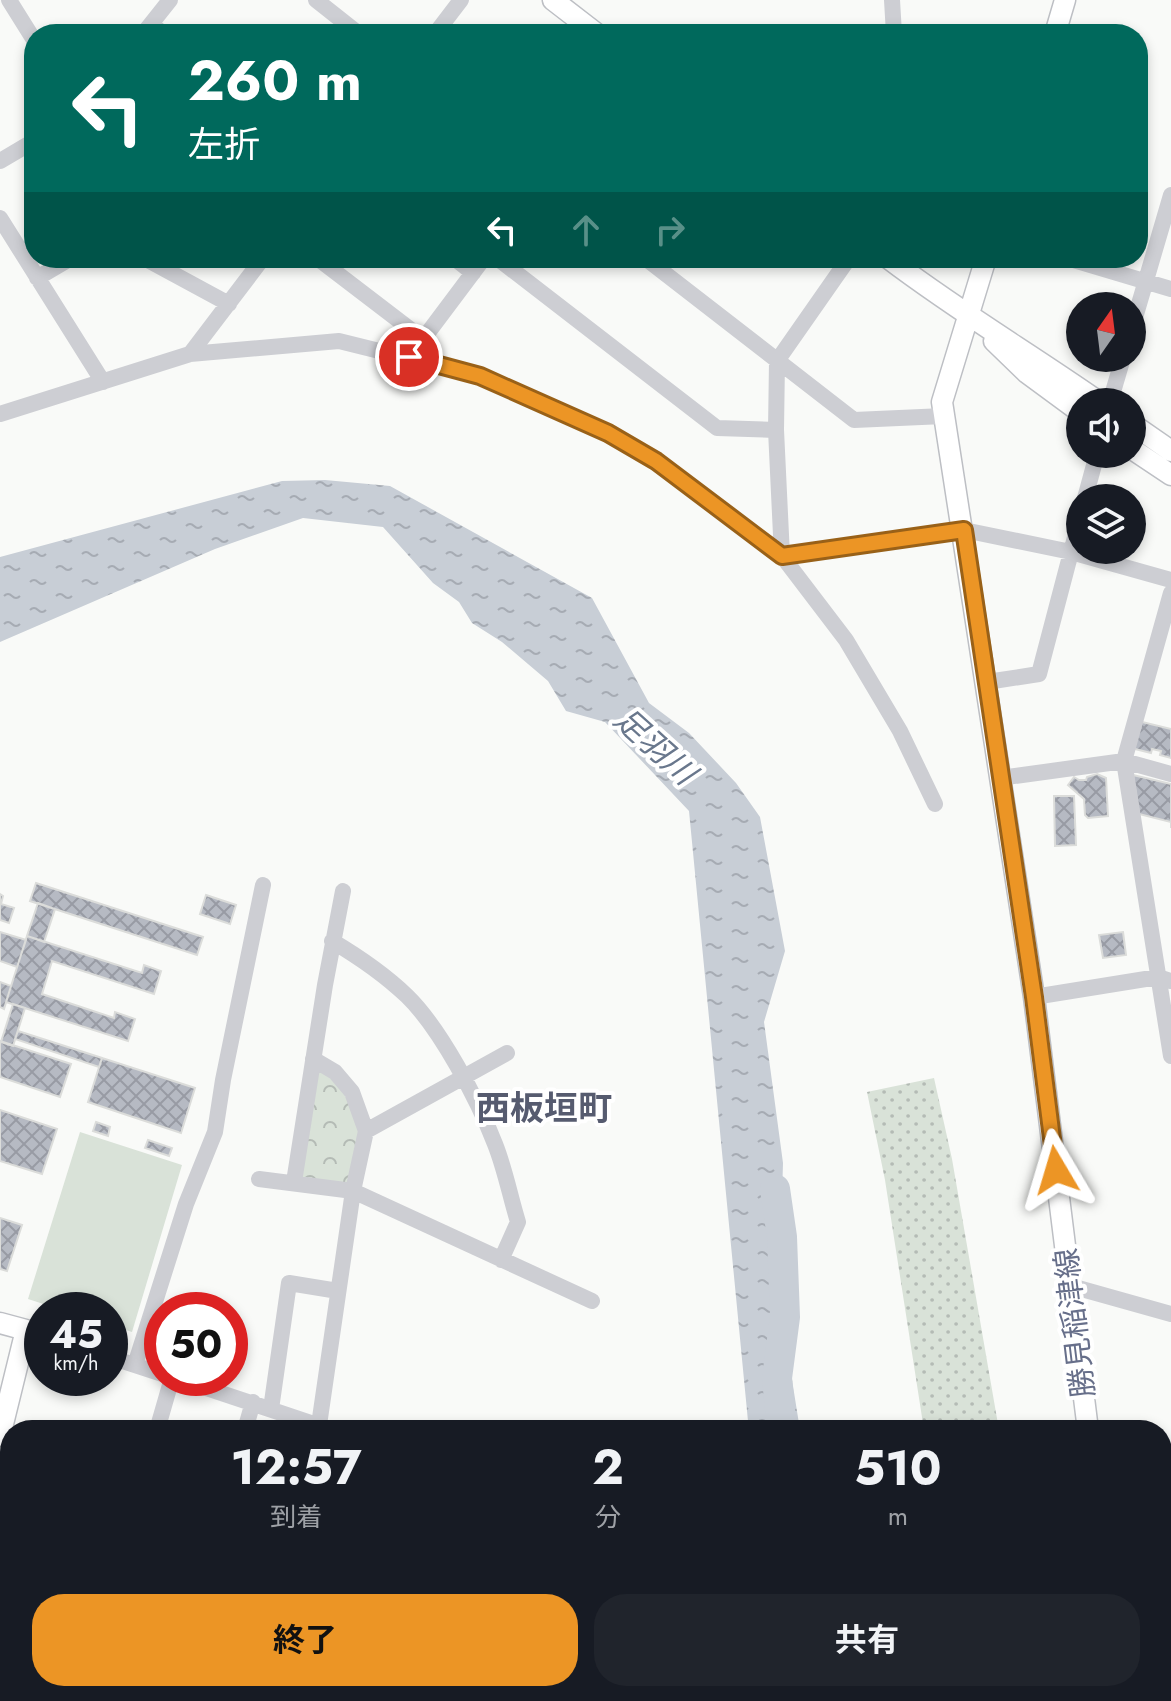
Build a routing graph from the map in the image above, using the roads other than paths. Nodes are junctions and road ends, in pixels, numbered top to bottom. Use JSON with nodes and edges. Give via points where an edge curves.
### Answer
{"nodes":[{"id":1,"x":9,"y":0,"type":"edge"},
{"id":2,"x":170,"y":0,"type":"edge"},
{"id":3,"x":316,"y":0,"type":"edge"},
{"id":4,"x":461,"y":0,"type":"edge"},
{"id":5,"x":553,"y":0,"type":"edge"},
{"id":6,"x":892,"y":0,"type":"edge"},
{"id":7,"x":1065,"y":0,"type":"edge"},
{"id":8,"x":24,"y":24,"type":"edge"},
{"id":9,"x":157,"y":24,"type":"edge"},
{"id":10,"x":346,"y":24,"type":"edge"},
{"id":11,"x":443,"y":24,"type":"edge"},
{"id":12,"x":584,"y":24,"type":"edge"},
{"id":13,"x":893,"y":24,"type":"edge"},
{"id":14,"x":1058,"y":24,"type":"edge"},
{"id":15,"x":24,"y":147,"type":"edge"},
{"id":16,"x":0,"y":161,"type":"edge"},
{"id":17,"x":1171,"y":195,"type":"edge"},
{"id":18,"x":0,"y":218,"type":"edge"},
{"id":19,"x":24,"y":257,"type":"edge"},
{"id":20,"x":31,"y":268,"type":"edge"},
{"id":21,"x":54,"y":268,"type":"edge"},
{"id":22,"x":162,"y":268,"type":"edge"},
{"id":23,"x":256,"y":268,"type":"edge"},
{"id":24,"x":330,"y":268,"type":"edge"},
{"id":25,"x":467,"y":268,"type":"edge"},
{"id":26,"x":477,"y":268,"type":"edge"},
{"id":27,"x":510,"y":268,"type":"edge"},
{"id":28,"x":658,"y":268,"type":"edge"},
{"id":29,"x":842,"y":268,"type":"edge"},
{"id":30,"x":906,"y":268,"type":"edge"},
{"id":31,"x":983,"y":268,"type":"edge"},
{"id":32,"x":1101,"y":268,"type":"edge"},
{"id":33,"x":473,"y":273,"type":"junction"},
{"id":34,"x":37,"y":278,"type":"junction"},
{"id":35,"x":1146,"y":281,"type":"junction"},
{"id":36,"x":1171,"y":289,"type":"edge"},
{"id":37,"x":1143,"y":292,"type":"edge"},
{"id":38,"x":229,"y":304,"type":"junction"},
{"id":39,"x":967,"y":317,"type":"junction"},
{"id":40,"x":423,"y":339,"type":"junction"},
{"id":41,"x":190,"y":354,"type":"junction"},
{"id":42,"x":409,"y":357,"type":"junction"},
{"id":43,"x":777,"y":361,"type":"junction"},
{"id":44,"x":103,"y":382,"type":"junction"},
{"id":45,"x":1080,"y":388,"type":"edge"},
{"id":46,"x":1066,"y":402,"type":"edge"},
{"id":47,"x":0,"y":414,"type":"edge"},
{"id":48,"x":944,"y":416,"type":"junction"},
{"id":49,"x":776,"y":430,"type":"junction"},
{"id":50,"x":1146,"y":434,"type":"edge"},
{"id":51,"x":1171,"y":451,"type":"edge"},
{"id":52,"x":1146,"y":458,"type":"edge"},
{"id":53,"x":1171,"y":475,"type":"edge"},
{"id":54,"x":964,"y":530,"type":"junction"},
{"id":55,"x":1066,"y":551,"type":"edge"},
{"id":56,"x":782,"y":556,"type":"junction"},
{"id":57,"x":1068,"y":564,"type":"edge"},
{"id":58,"x":1114,"y":564,"type":"edge"},
{"id":59,"x":1171,"y":580,"type":"edge"},
{"id":60,"x":1171,"y":593,"type":"edge"},
{"id":61,"x":987,"y":682,"type":"junction"},
{"id":62,"x":1124,"y":761,"type":"junction"},
{"id":63,"x":1171,"y":774,"type":"edge"},
{"id":64,"x":1000,"y":778,"type":"junction"},
{"id":65,"x":935,"y":804,"type":"dead end"},
{"id":66,"x":263,"y":885,"type":"dead end"},
{"id":67,"x":343,"y":891,"type":"dead end"},
{"id":68,"x":332,"y":941,"type":"junction"},
{"id":69,"x":1164,"y":979,"type":"edge"},
{"id":70,"x":1034,"y":997,"type":"junction"},
{"id":71,"x":507,"y":1053,"type":"dead end"},
{"id":72,"x":1171,"y":1056,"type":"edge"},
{"id":73,"x":313,"y":1059,"type":"junction"},
{"id":74,"x":463,"y":1079,"type":"junction"},
{"id":75,"x":366,"y":1131,"type":"junction"},
{"id":76,"x":259,"y":1179,"type":"dead end"},
{"id":77,"x":294,"y":1182,"type":"junction"},
{"id":78,"x":353,"y":1191,"type":"junction"},
{"id":79,"x":501,"y":1260,"type":"junction"},
{"id":80,"x":1071,"y":1286,"type":"junction"},
{"id":81,"x":338,"y":1291,"type":"junction"},
{"id":82,"x":592,"y":1301,"type":"dead end"},
{"id":83,"x":1171,"y":1314,"type":"edge"},
{"id":84,"x":0,"y":1323,"type":"edge"},
{"id":85,"x":24,"y":1330,"type":"edge"},
{"id":86,"x":24,"y":1363,"type":"edge"},
{"id":87,"x":128,"y":1363,"type":"edge"},
{"id":88,"x":135,"y":1365,"type":"junction"},
{"id":89,"x":144,"y":1368,"type":"edge"},
{"id":90,"x":168,"y":1396,"type":"edge"},
{"id":91,"x":233,"y":1396,"type":"edge"},
{"id":92,"x":253,"y":1402,"type":"junction"},
{"id":93,"x":271,"y":1409,"type":"junction"},
{"id":94,"x":5,"y":1420,"type":"edge"},
{"id":95,"x":160,"y":1420,"type":"edge"},
{"id":96,"x":248,"y":1420,"type":"edge"},
{"id":97,"x":302,"y":1420,"type":"edge"},
{"id":98,"x":326,"y":1420,"type":"edge"},
{"id":99,"x":1087,"y":1420,"type":"edge"}],
"edges":[{"from":1,"to":8,"type":"street"},
{"from":2,"to":9,"type":"street"},
{"from":3,"to":10,"type":"street"},
{"from":4,"to":11,"type":"street"},
{"from":5,"to":12,"type":"main road"},
{"from":6,"to":13,"type":"street"},
{"from":7,"to":14,"type":"main road"},
{"from":15,"to":16,"type":"street"},
{"from":17,"to":35,"type":"street"},
{"from":18,"to":19,"type":"street"},
{"from":20,"to":34,"type":"street"},
{"from":21,"to":34,"type":"street"},
{"from":22,"to":38,"type":"street"},
{"from":23,"to":38,"type":"street"},
{"from":24,"to":40,"type":"street"},
{"from":25,"to":33,"type":"street"},
{"from":26,"to":33,"type":"street"},
{"from":27,"to":49,"type":"street","via":[[717,428]]},
{"from":28,"to":43,"type":"street"},
{"from":29,"to":43,"type":"street"},
{"from":30,"to":39,"type":"main road"},
{"from":31,"to":39,"type":"main road","name":"勝見稲津線"},
{"from":32,"to":35,"type":"street"},
{"from":33,"to":40,"type":"street"},
{"from":34,"to":44,"type":"street"},
{"from":35,"to":36,"type":"street"},
{"from":35,"to":37,"type":"street"},
{"from":38,"to":41,"type":"street"},
{"from":39,"to":45,"type":"main road"},
{"from":39,"to":46,"type":"main road"},
{"from":39,"to":48,"type":"main road","name":"勝見稲津線","via":[[942,402]]},
{"from":40,"to":42,"type":"street"},
{"from":41,"to":42,"type":"street","via":[[339,341]]},
{"from":41,"to":44,"type":"street"},
{"from":42,"to":56,"type":"street","via":[[480,376],[608,433],[656,461]]},
{"from":43,"to":48,"type":"street","via":[[854,420]]},
{"from":43,"to":49,"type":"street"},
{"from":44,"to":47,"type":"street"},
{"from":48,"to":54,"type":"main road","name":"勝見稲津線"},
{"from":49,"to":56,"type":"street"},
{"from":50,"to":51,"type":"main road"},
{"from":52,"to":53,"type":"main road"},
{"from":54,"to":55,"type":"street"},
{"from":54,"to":56,"type":"street"},
{"from":54,"to":61,"type":"main road","name":"勝見稲津線"},
{"from":56,"to":65,"type":"street","via":[[846,640],[900,731]]},
{"from":57,"to":61,"type":"street","via":[[1039,674]]},
{"from":58,"to":59,"type":"street"},
{"from":60,"to":62,"type":"street"},
{"from":61,"to":64,"type":"main road","name":"勝見稲津線"},
{"from":62,"to":63,"type":"street"},
{"from":62,"to":64,"type":"street"},
{"from":62,"to":69,"type":"street"},
{"from":64,"to":70,"type":"main road","name":"勝見稲津線"},
{"from":66,"to":88,"type":"street","via":[[215,1132],[186,1204]]},
{"from":67,"to":68,"type":"street"},
{"from":68,"to":73,"type":"street"},
{"from":68,"to":74,"type":"street","via":[[369,963],[407,996],[433,1026]]},
{"from":69,"to":70,"type":"street"},
{"from":69,"to":72,"type":"street"},
{"from":70,"to":80,"type":"main road","name":"勝見稲津線"},
{"from":71,"to":74,"type":"street"},
{"from":73,"to":75,"type":"street","via":[[335,1072],[352,1092]]},
{"from":73,"to":77,"type":"street"},
{"from":74,"to":75,"type":"street"},
{"from":74,"to":79,"type":"street","via":[[495,1144],[518,1222]]},
{"from":75,"to":78,"type":"street"},
{"from":76,"to":77,"type":"street"},
{"from":77,"to":78,"type":"street"},
{"from":78,"to":79,"type":"street"},
{"from":78,"to":81,"type":"street"},
{"from":79,"to":82,"type":"street"},
{"from":80,"to":83,"type":"street"},
{"from":80,"to":99,"type":"main road","name":"勝見稲津線"},
{"from":81,"to":93,"type":"street","via":[[289,1283]]},
{"from":81,"to":98,"type":"street"},
{"from":84,"to":85,"type":"main road"},
{"from":86,"to":94,"type":"main road"},
{"from":87,"to":88,"type":"street"},
{"from":88,"to":89,"type":"street"},
{"from":90,"to":95,"type":"street"},
{"from":91,"to":92,"type":"street"},
{"from":92,"to":93,"type":"street"},
{"from":92,"to":96,"type":"street"},
{"from":93,"to":97,"type":"street"}]}
